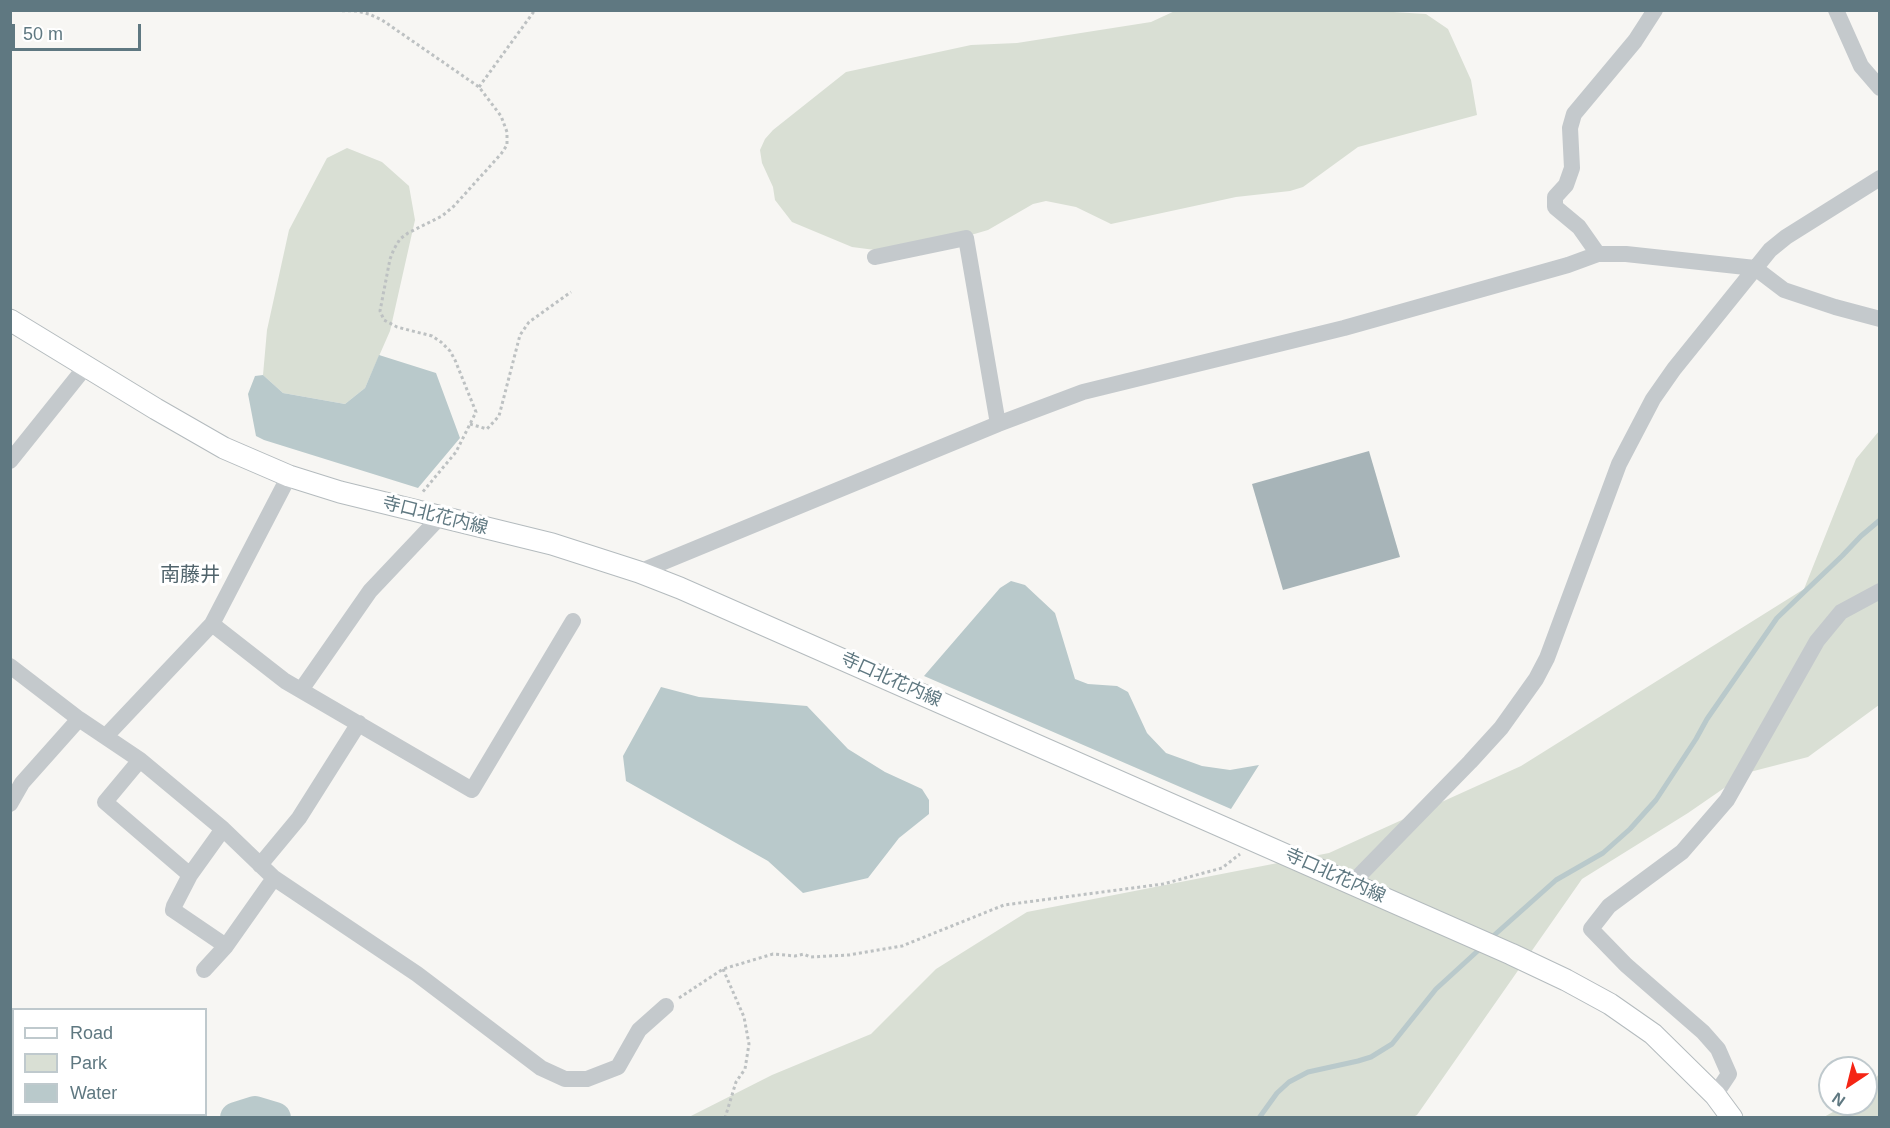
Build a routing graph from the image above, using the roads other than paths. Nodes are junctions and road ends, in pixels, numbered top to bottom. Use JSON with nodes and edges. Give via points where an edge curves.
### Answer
{"nodes":[{"id":1,"x":1655,"y":10,"type":"edge"},
{"id":2,"x":1836,"y":10,"type":"edge"},
{"id":3,"x":1880,"y":88,"type":"edge"},
{"id":4,"x":1880,"y":178,"type":"edge"},
{"id":5,"x":1598,"y":254,"type":"junction"},
{"id":6,"x":875,"y":257,"type":"dead end"},
{"id":7,"x":1755,"y":268,"type":"junction"},
{"id":8,"x":1880,"y":319,"type":"edge"},
{"id":9,"x":10,"y":320,"type":"edge"},
{"id":10,"x":87,"y":365,"type":"junction"},
{"id":11,"x":998,"y":424,"type":"junction"},
{"id":12,"x":10,"y":461,"type":"edge"},
{"id":13,"x":289,"y":476,"type":"junction"},
{"id":14,"x":440,"y":517,"type":"junction"},
{"id":15,"x":639,"y":573,"type":"junction"},
{"id":16,"x":1880,"y":591,"type":"edge"},
{"id":17,"x":573,"y":621,"type":"dead end"},
{"id":18,"x":212,"y":624,"type":"junction"},
{"id":19,"x":10,"y":666,"type":"edge"},
{"id":20,"x":301,"y":690,"type":"junction"},
{"id":21,"x":79,"y":719,"type":"junction"},
{"id":22,"x":359,"y":723,"type":"junction"},
{"id":23,"x":106,"y":736,"type":"junction"},
{"id":24,"x":140,"y":760,"type":"junction"},
{"id":25,"x":10,"y":804,"type":"edge"},
{"id":26,"x":223,"y":829,"type":"junction"},
{"id":27,"x":260,"y":866,"type":"junction"},
{"id":28,"x":190,"y":875,"type":"junction"},
{"id":29,"x":274,"y":878,"type":"junction"},
{"id":30,"x":1352,"y":883,"type":"junction"},
{"id":31,"x":226,"y":945,"type":"junction"},
{"id":32,"x":204,"y":970,"type":"dead end"},
{"id":33,"x":666,"y":1006,"type":"road end"},
{"id":34,"x":1715,"y":1095,"type":"junction"},
{"id":35,"x":1732,"y":1118,"type":"edge"}],
"edges":[{"from":1,"to":5,"type":"street","via":[[1635,41],[1574,114],[1570,128],[1572,168],[1566,185],[1555,197],[1555,207],[1579,227]]},
{"from":2,"to":3,"type":"street","via":[[1861,66]]},
{"from":4,"to":7,"type":"street","via":[[1786,237]]},
{"from":5,"to":7,"type":"street"},
{"from":5,"to":11,"type":"street","via":[[1344,328],[1083,392]]},
{"from":6,"to":11,"type":"street","via":[[966,238]]},
{"from":7,"to":8,"type":"street","via":[[1784,290]]},
{"from":7,"to":30,"type":"street","via":[[1669,377],[1634,432],[1536,679],[1470,762]]},
{"from":9,"to":10,"type":"main road","name":"寺口北花内線"},
{"from":10,"to":12,"type":"street"},
{"from":10,"to":13,"type":"main road","name":"寺口北花内線","via":[[224,448]]},
{"from":11,"to":15,"type":"street"},
{"from":13,"to":14,"type":"main road","name":"寺口北花内線"},
{"from":13,"to":18,"type":"street"},
{"from":14,"to":15,"type":"main road","name":"寺口北花内線","via":[[552,544]]},
{"from":14,"to":20,"type":"street","via":[[370,591]]},
{"from":15,"to":30,"type":"main road","name":"寺口北花内線","via":[[725,607]]},
{"from":16,"to":34,"type":"street","via":[[1841,612],[1817,640],[1726,801],[1682,852],[1609,906],[1591,929],[1718,1050],[1729,1074]]},
{"from":17,"to":22,"type":"street","via":[[472,790]]},
{"from":18,"to":20,"type":"street"},
{"from":18,"to":23,"type":"street"},
{"from":19,"to":21,"type":"street"},
{"from":20,"to":22,"type":"street"},
{"from":21,"to":23,"type":"street"},
{"from":21,"to":25,"type":"street","via":[[22,783]]},
{"from":22,"to":27,"type":"street","via":[[299,818]]},
{"from":23,"to":24,"type":"street"},
{"from":24,"to":26,"type":"street"},
{"from":24,"to":28,"type":"street","via":[[105,802]]},
{"from":26,"to":27,"type":"street"},
{"from":26,"to":28,"type":"street"},
{"from":27,"to":29,"type":"street"},
{"from":28,"to":31,"type":"street","via":[[173,910]]},
{"from":29,"to":31,"type":"street"},
{"from":29,"to":33,"type":"street","via":[[417,974],[541,1068],[565,1079],[587,1078],[618,1067],[639,1030]]},
{"from":30,"to":34,"type":"main road","name":"寺口北花内線","via":[[1512,954],[1610,1004],[1653,1035]]},
{"from":31,"to":32,"type":"street"},
{"from":34,"to":35,"type":"main road","name":"寺口北花内線"}]}
